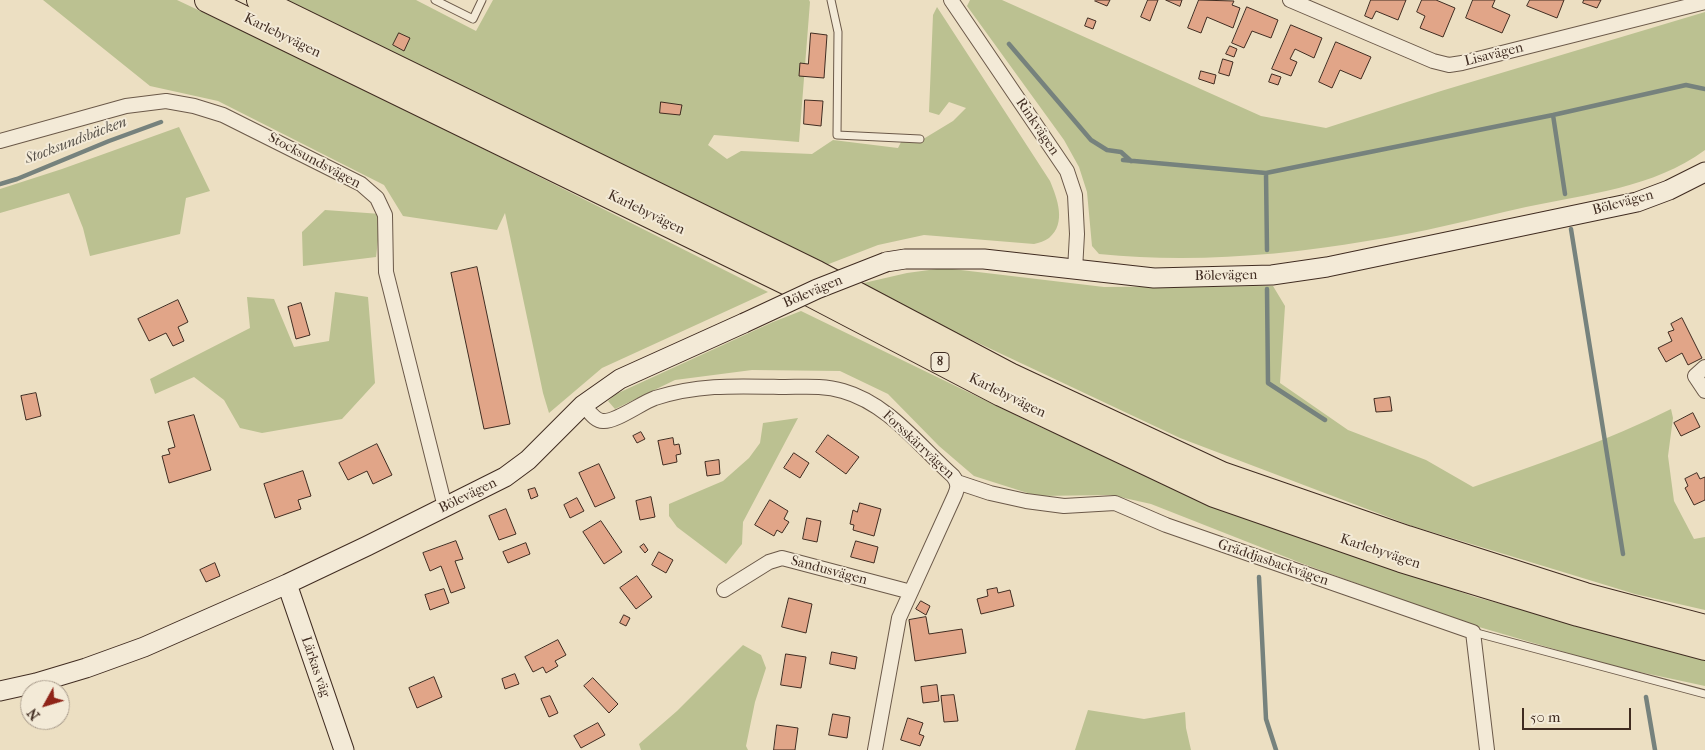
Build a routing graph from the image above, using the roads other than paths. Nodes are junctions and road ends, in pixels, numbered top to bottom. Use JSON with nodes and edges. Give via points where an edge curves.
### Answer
{"nodes":[{"id":1,"x":206,"y":0,"type":"edge"},
{"id":2,"x":259,"y":0,"type":"edge"},
{"id":3,"x":435,"y":0,"type":"edge"},
{"id":4,"x":482,"y":0,"type":"edge"},
{"id":5,"x":831,"y":0,"type":"edge"},
{"id":6,"x":951,"y":0,"type":"edge"},
{"id":7,"x":1290,"y":0,"type":"edge"},
{"id":8,"x":1705,"y":2,"type":"edge"},
{"id":9,"x":920,"y":139,"type":"dead end"},
{"id":10,"x":0,"y":141,"type":"edge"},
{"id":11,"x":1705,"y":172,"type":"edge"},
{"id":12,"x":1075,"y":270,"type":"junction"},
{"id":13,"x":1705,"y":367,"type":"edge"},
{"id":14,"x":1705,"y":391,"type":"edge"},
{"id":15,"x":583,"y":405,"type":"junction"},
{"id":16,"x":957,"y":482,"type":"junction"},
{"id":17,"x":445,"y":506,"type":"junction"},
{"id":18,"x":287,"y":584,"type":"junction"},
{"id":19,"x":724,"y":590,"type":"dead end"},
{"id":20,"x":911,"y":592,"type":"junction"},
{"id":21,"x":1705,"y":627,"type":"edge"},
{"id":22,"x":1473,"y":632,"type":"junction"},
{"id":23,"x":1705,"y":648,"type":"edge"},
{"id":24,"x":0,"y":691,"type":"edge"},
{"id":25,"x":1705,"y":694,"type":"edge"},
{"id":26,"x":344,"y":750,"type":"edge"},
{"id":27,"x":875,"y":750,"type":"edge"},
{"id":28,"x":1487,"y":750,"type":"edge"}],
"edges":[{"from":1,"to":23,"type":"highway","name":"Karlebyvägen","number":"8","via":[[804,290],[1001,394],[1214,495],[1410,563]]},
{"from":2,"to":21,"type":"highway","name":"Karlebyvägen","number":"8","via":[[817,273],[1010,375],[1222,474],[1585,595]]},
{"from":3,"to":4,"type":"lane","via":[[473,19]]},
{"from":5,"to":9,"type":"lane","via":[[838,32],[837,135]]},
{"from":6,"to":12,"type":"street","name":"Rinkvägen","via":[[1067,171],[1075,196]]},
{"from":7,"to":8,"type":"street","name":"Lisavägen","via":[[1448,65]]},
{"from":10,"to":17,"type":"street","name":"Stocksundsvägen","via":[[126,106],[166,101],[223,115],[361,184],[377,198],[385,215],[386,272]]},
{"from":11,"to":12,"type":"main road","name":"Bölevägen","via":[[1637,202],[1327,267],[1272,275],[1154,278]]},
{"from":12,"to":15,"type":"main road","name":"Bölevägen","bridge":true,"via":[[984,259],[886,262],[817,289],[620,379]]},
{"from":13,"to":14,"type":"street","via":[[1695,376]]},
{"from":15,"to":16,"type":"street","name":"Forsskärrvägen","via":[[597,419],[604,421],[652,399],[704,386],[814,386],[843,391],[886,413]]},
{"from":15,"to":17,"type":"main road","name":"Bölevägen","via":[[528,460],[505,477]]},
{"from":16,"to":20,"type":"street","name":"Forsskärrvägen","via":[[954,497]]},
{"from":16,"to":22,"type":"street","name":"Gräddjasbackvägen","via":[[1026,501],[1064,506],[1115,503],[1166,525]]},
{"from":17,"to":18,"type":"main road","name":"Bölevägen"},
{"from":18,"to":24,"type":"main road","name":"Bölevägen","via":[[144,647],[78,671]]},
{"from":18,"to":26,"type":"main road","name":"Lärkas väg"},
{"from":19,"to":20,"type":"street","name":"Sandusvägen","via":[[769,562],[782,558]]},
{"from":20,"to":27,"type":"street","name":"Forsskärrvägen","via":[[899,618]]},
{"from":22,"to":25,"type":"lane"},
{"from":22,"to":28,"type":"street"}]}
